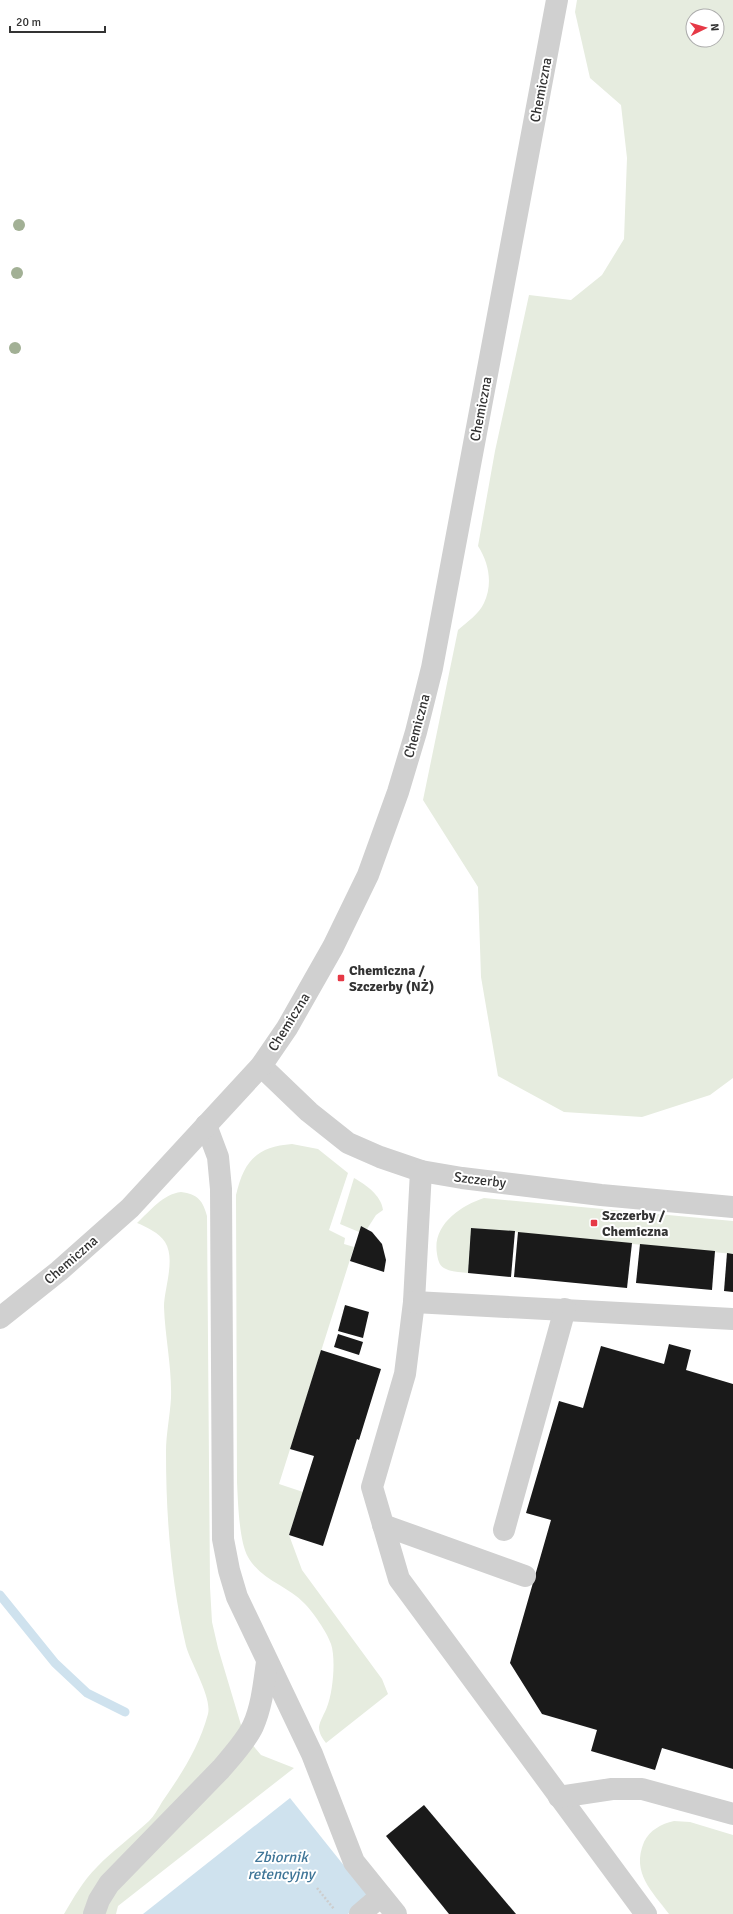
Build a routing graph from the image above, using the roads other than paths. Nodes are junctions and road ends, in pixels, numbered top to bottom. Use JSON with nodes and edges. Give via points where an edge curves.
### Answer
{"nodes":[{"id":1,"x":557,"y":0,"type":"edge"},
{"id":2,"x":261,"y":1066,"type":"junction"},
{"id":3,"x":206,"y":1125,"type":"junction"},
{"id":4,"x":420,"y":1171,"type":"junction"},
{"id":5,"x":733,"y":1207,"type":"edge"},
{"id":6,"x":414,"y":1302,"type":"junction"},
{"id":7,"x":565,"y":1309,"type":"junction"},
{"id":8,"x":0,"y":1318,"type":"edge"},
{"id":9,"x":733,"y":1319,"type":"edge"},
{"id":10,"x":383,"y":1525,"type":"junction"},
{"id":11,"x":504,"y":1530,"type":"dead end"},
{"id":12,"x":525,"y":1576,"type":"dead end"},
{"id":13,"x":267,"y":1662,"type":"junction"},
{"id":14,"x":559,"y":1797,"type":"junction"},
{"id":15,"x":733,"y":1814,"type":"edge"},
{"id":16,"x":381,"y":1896,"type":"junction"},
{"id":17,"x":94,"y":1914,"type":"edge"},
{"id":18,"x":360,"y":1914,"type":"edge"},
{"id":19,"x":396,"y":1914,"type":"edge"},
{"id":20,"x":646,"y":1914,"type":"edge"}],
"edges":[{"from":1,"to":2,"type":"street","name":"Chemiczna","via":[[459,529],[432,668],[416,732],[398,792],[368,875],[333,947],[287,1028]]},
{"from":2,"to":3,"type":"street","name":"Chemiczna"},
{"from":2,"to":4,"type":"street","name":"Szczerby","via":[[309,1112],[348,1143]]},
{"from":3,"to":8,"type":"street","name":"Chemiczna","via":[[130,1208],[59,1271]]},
{"from":3,"to":13,"type":"street","via":[[218,1157],[221,1189],[223,1539],[237,1597]]},
{"from":4,"to":5,"type":"street","name":"Szczerby","via":[[601,1195]]},
{"from":4,"to":6,"type":"street"},
{"from":6,"to":7,"type":"street"},
{"from":6,"to":10,"type":"street","via":[[405,1374],[372,1486]]},
{"from":7,"to":9,"type":"street"},
{"from":7,"to":11,"type":"street"},
{"from":10,"to":12,"type":"street"},
{"from":10,"to":14,"type":"street","via":[[398,1579]]},
{"from":13,"to":16,"type":"street","via":[[312,1754],[354,1862]]},
{"from":13,"to":17,"type":"street","via":[[261,1699],[253,1726],[236,1751],[222,1769],[109,1884]]},
{"from":14,"to":15,"type":"street","via":[[612,1788],[642,1789]]},
{"from":14,"to":20,"type":"street"},
{"from":16,"to":18,"type":"street"},
{"from":16,"to":19,"type":"street"}]}
